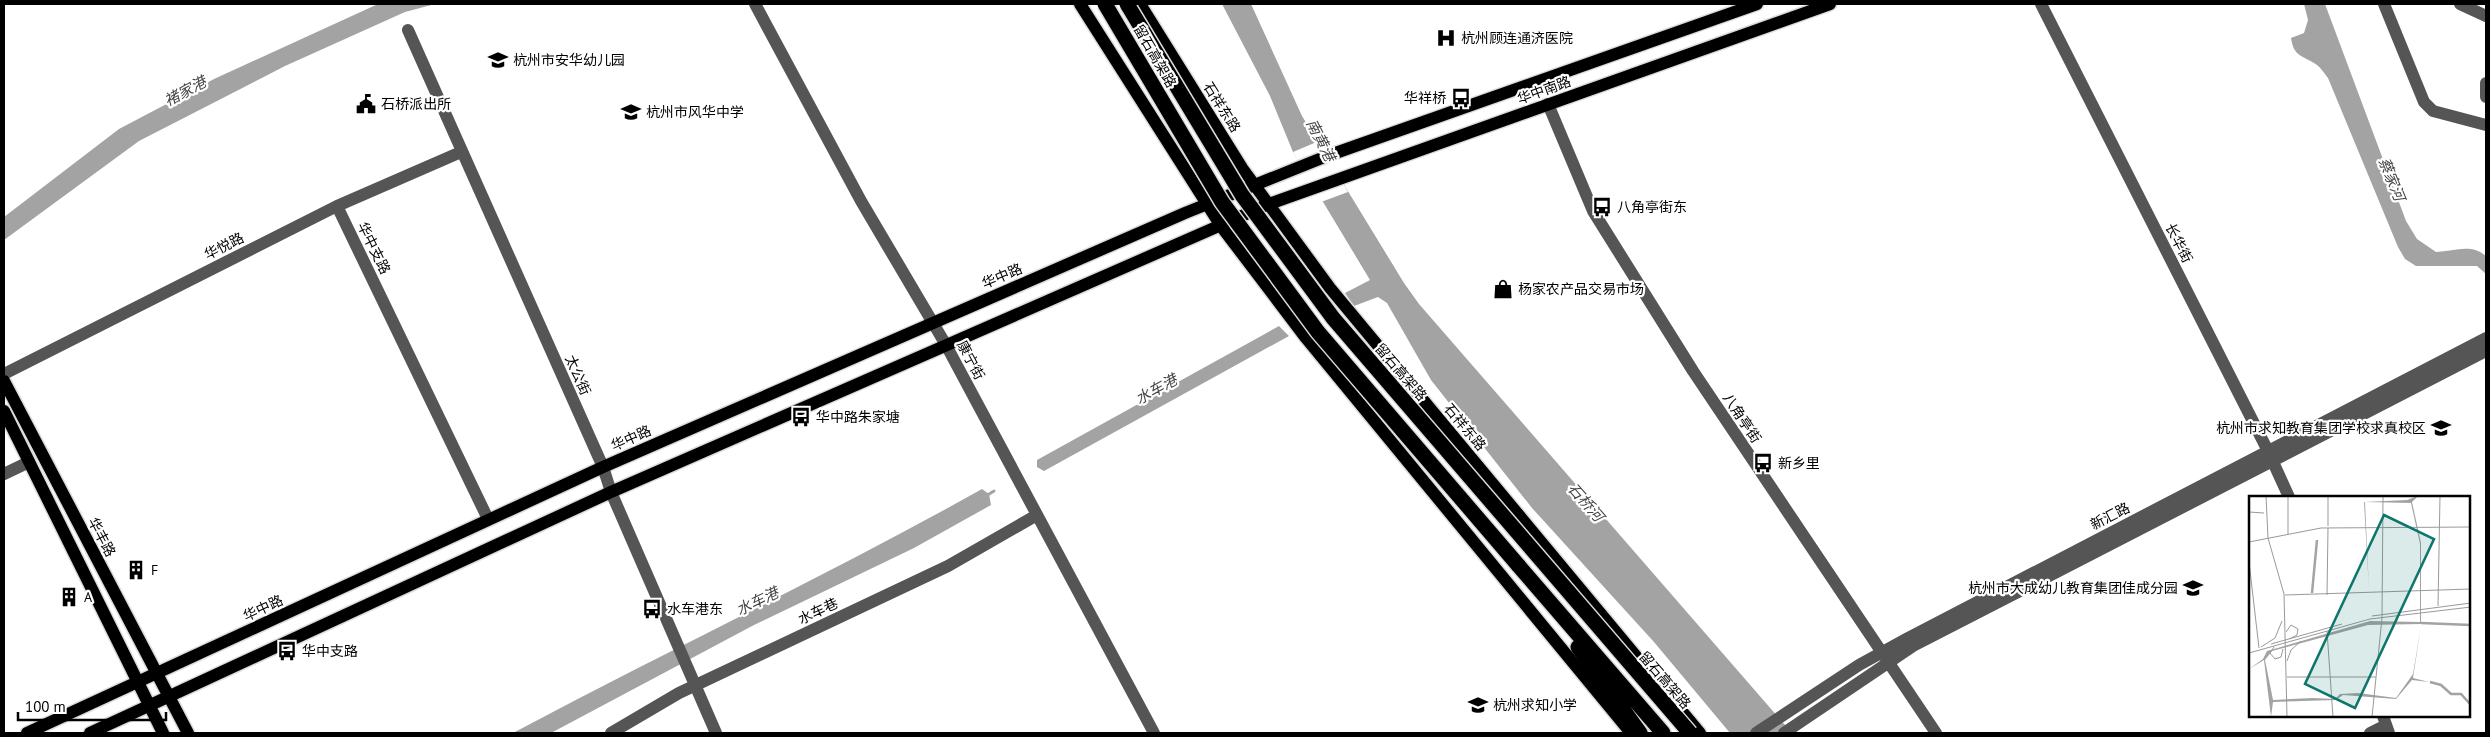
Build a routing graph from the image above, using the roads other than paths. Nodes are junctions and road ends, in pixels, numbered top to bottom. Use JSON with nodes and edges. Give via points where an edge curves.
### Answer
{"nodes":[{"id":1,"x":755,"y":4,"type":"edge"},
{"id":2,"x":1080,"y":4,"type":"edge"},
{"id":3,"x":1105,"y":4,"type":"edge"},
{"id":4,"x":1127,"y":4,"type":"edge"},
{"id":5,"x":1140,"y":4,"type":"edge"},
{"id":6,"x":1756,"y":4,"type":"edge"},
{"id":7,"x":1830,"y":4,"type":"edge"},
{"id":8,"x":2041,"y":4,"type":"edge"},
{"id":9,"x":2384,"y":4,"type":"edge"},
{"id":10,"x":2460,"y":4,"type":"edge"},
{"id":11,"x":2486,"y":16,"type":"edge"},
{"id":12,"x":408,"y":30,"type":"dead end"},
{"id":13,"x":2486,"y":83,"type":"edge"},
{"id":14,"x":2486,"y":97,"type":"edge"},
{"id":15,"x":1548,"y":104,"type":"junction"},
{"id":16,"x":2486,"y":125,"type":"edge"},
{"id":17,"x":460,"y":152,"type":"junction"},
{"id":18,"x":1254,"y":185,"type":"junction"},
{"id":19,"x":1207,"y":204,"type":"junction"},
{"id":20,"x":1269,"y":204,"type":"junction"},
{"id":21,"x":337,"y":206,"type":"junction"},
{"id":22,"x":1221,"y":226,"type":"junction"},
{"id":23,"x":934,"y":322,"type":"junction"},
{"id":24,"x":2486,"y":338,"type":"edge"},
{"id":25,"x":946,"y":345,"type":"junction"},
{"id":26,"x":2486,"y":351,"type":"edge"},
{"id":27,"x":4,"y":374,"type":"edge"},
{"id":28,"x":4,"y":381,"type":"edge"},
{"id":29,"x":4,"y":411,"type":"edge"},
{"id":30,"x":2270,"y":456,"type":"junction"},
{"id":31,"x":30,"y":462,"type":"junction"},
{"id":32,"x":603,"y":467,"type":"junction"},
{"id":33,"x":4,"y":474,"type":"edge"},
{"id":34,"x":611,"y":492,"type":"junction"},
{"id":35,"x":2289,"y":496,"type":"edge"},
{"id":36,"x":1037,"y":515,"type":"junction"},
{"id":37,"x":488,"y":520,"type":"junction"},
{"id":38,"x":1518,"y":565,"type":"junction"},
{"id":39,"x":1881,"y":652,"type":"junction"},
{"id":40,"x":1888,"y":663,"type":"junction"},
{"id":41,"x":157,"y":674,"type":"junction"},
{"id":42,"x":140,"y":682,"type":"junction"},
{"id":43,"x":696,"y":685,"type":"junction"},
{"id":44,"x":171,"y":696,"type":"junction"},
{"id":45,"x":150,"y":705,"type":"junction"},
{"id":46,"x":2386,"y":725,"type":"edge"},
{"id":47,"x":27,"y":733,"type":"edge"},
{"id":48,"x":90,"y":733,"type":"edge"},
{"id":49,"x":163,"y":733,"type":"edge"},
{"id":50,"x":188,"y":733,"type":"edge"},
{"id":51,"x":611,"y":733,"type":"edge"},
{"id":52,"x":716,"y":733,"type":"edge"},
{"id":53,"x":1154,"y":733,"type":"edge"},
{"id":54,"x":1630,"y":733,"type":"edge"},
{"id":55,"x":1640,"y":733,"type":"edge"},
{"id":56,"x":1663,"y":733,"type":"edge"},
{"id":57,"x":1690,"y":733,"type":"edge"},
{"id":58,"x":1700,"y":733,"type":"edge"},
{"id":59,"x":1756,"y":733,"type":"edge"},
{"id":60,"x":1784,"y":733,"type":"edge"},
{"id":61,"x":1936,"y":733,"type":"edge"},
{"id":62,"x":2370,"y":733,"type":"edge"}],
"edges":[{"from":1,"to":23,"type":"street","name":"康宁街","via":[[861,201]]},
{"from":2,"to":19,"type":"main road"},
{"from":3,"to":38,"type":"highway","name":"留石高架路","bridge":true,"via":[[1222,202],[1318,332]]},
{"from":4,"to":57,"type":"highway","name":"留石高架路","bridge":true,"via":[[1242,195],[1333,318]]},
{"from":5,"to":18,"type":"main road","name":"石祥东路"},
{"from":6,"to":18,"type":"main road","name":"华中南路","via":[[1327,156]]},
{"from":7,"to":15,"type":"main road","name":"华中南路"},
{"from":8,"to":30,"type":"street","name":"长华街"},
{"from":9,"to":16,"type":"street","via":[[2424,102],[2432,111]]},
{"from":10,"to":11,"type":"street"},
{"from":12,"to":17,"type":"street","name":"太公街"},
{"from":13,"to":14,"type":"street"},
{"from":15,"to":20,"type":"main road","name":"华中南路"},
{"from":15,"to":39,"type":"street","name":"八角亭街","via":[[1593,211],[1693,371]]},
{"from":17,"to":21,"type":"street","name":"华悦路"},
{"from":17,"to":32,"type":"street","name":"太公街"},
{"from":18,"to":19,"type":"main road","name":"华中路"},
{"from":18,"to":20,"type":"main road","name":"石祥东路"},
{"from":19,"to":22,"type":"main road"},
{"from":19,"to":23,"type":"main road","name":"华中路"},
{"from":20,"to":22,"type":"main road"},
{"from":20,"to":58,"type":"main road","name":"石祥东路","via":[[1352,315]]},
{"from":21,"to":27,"type":"street","name":"华悦路"},
{"from":21,"to":37,"type":"street","name":"华中支路"},
{"from":22,"to":25,"type":"main road"},
{"from":22,"to":54,"type":"main road","via":[[1306,338]]},
{"from":23,"to":25,"type":"street","name":"康宁街"},
{"from":23,"to":32,"type":"main road","name":"华中路"},
{"from":24,"to":30,"type":"street","name":"新汇路"},
{"from":25,"to":34,"type":"main road"},
{"from":25,"to":36,"type":"street","name":"康宁街"},
{"from":26,"to":30,"type":"street","name":"新汇路"},
{"from":28,"to":41,"type":"main road","name":"华丰路"},
{"from":29,"to":31,"type":"main road"},
{"from":30,"to":35,"type":"street","name":"长华街"},
{"from":30,"to":39,"type":"street","name":"新汇路"},
{"from":30,"to":40,"type":"street","name":"新汇路","via":[[1913,646]]},
{"from":31,"to":33,"type":"street"},
{"from":31,"to":42,"type":"main road"},
{"from":32,"to":34,"type":"street","name":"太公街"},
{"from":32,"to":37,"type":"main road","name":"华中路"},
{"from":34,"to":43,"type":"street","name":"太公街"},
{"from":34,"to":44,"type":"main road"},
{"from":36,"to":43,"type":"street","name":"水车巷","via":[[948,566]]},
{"from":36,"to":53,"type":"street","name":"康宁街"},
{"from":37,"to":41,"type":"main road","name":"华中路"},
{"from":38,"to":55,"type":"highway"},
{"from":38,"to":56,"type":"highway","name":"留石高架路"},
{"from":39,"to":40,"type":"street","name":"八角亭街"},
{"from":39,"to":59,"type":"street","name":"新汇路"},
{"from":40,"to":60,"type":"street","name":"新汇路"},
{"from":40,"to":61,"type":"street","name":"八角亭街"},
{"from":41,"to":42,"type":"main road","name":"华中路"},
{"from":41,"to":44,"type":"main road","name":"华丰路"},
{"from":42,"to":45,"type":"main road"},
{"from":42,"to":47,"type":"main road","name":"华中路"},
{"from":43,"to":51,"type":"street","name":"水车巷"},
{"from":43,"to":52,"type":"street","name":"太公街"},
{"from":44,"to":45,"type":"main road"},
{"from":44,"to":50,"type":"main road","name":"华丰路"},
{"from":45,"to":48,"type":"main road"},
{"from":45,"to":49,"type":"main road"},
{"from":46,"to":62,"type":"street"}]}
